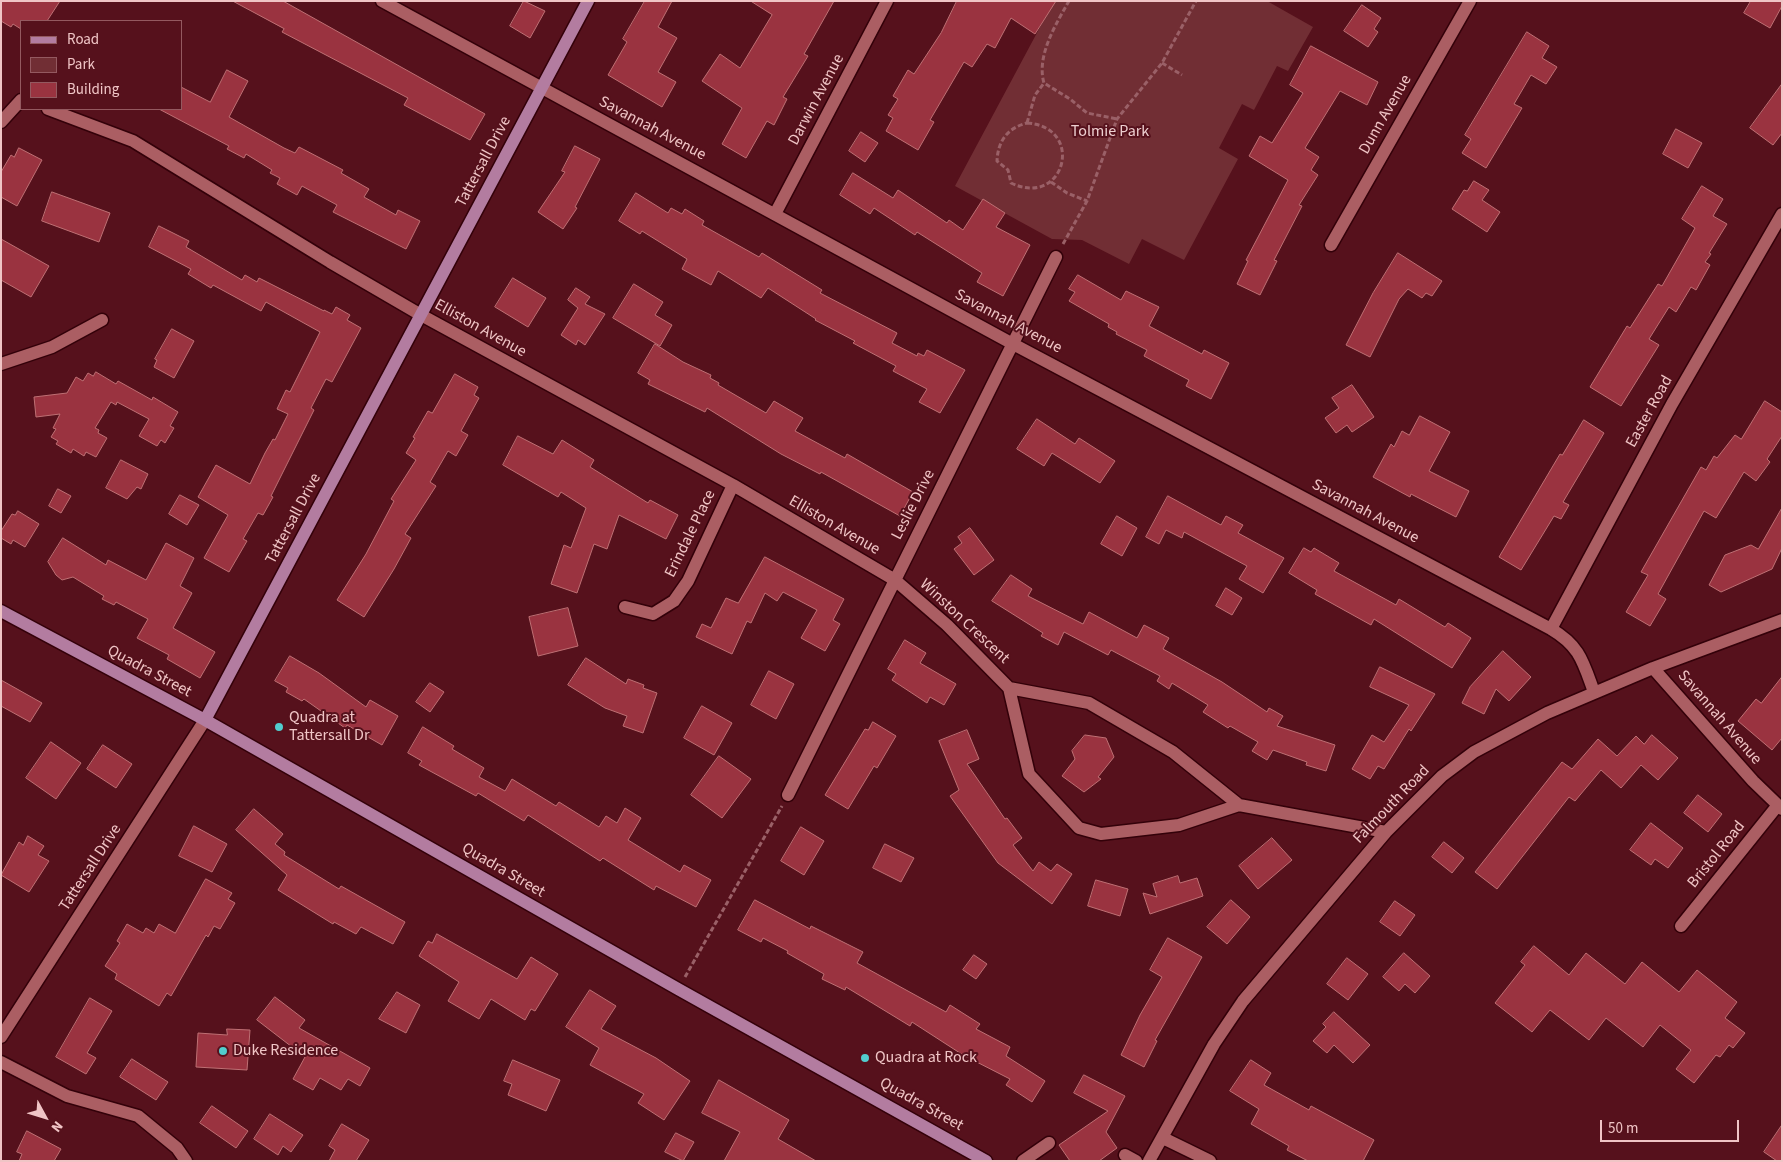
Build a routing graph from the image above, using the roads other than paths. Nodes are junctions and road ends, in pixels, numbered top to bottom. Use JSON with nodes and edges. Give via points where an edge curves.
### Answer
{"nodes":[{"id":1,"x":382,"y":1,"type":"edge"},
{"id":2,"x":588,"y":1,"type":"edge"},
{"id":3,"x":887,"y":1,"type":"edge"},
{"id":4,"x":1470,"y":1,"type":"edge"},
{"id":5,"x":542,"y":88,"type":"junction"},
{"id":6,"x":20,"y":101,"type":"edge"},
{"id":7,"x":51,"y":110,"type":"edge"},
{"id":8,"x":1,"y":122,"type":"edge"},
{"id":9,"x":775,"y":214,"type":"junction"},
{"id":10,"x":1782,"y":214,"type":"edge"},
{"id":11,"x":1331,"y":245,"type":"dead end"},
{"id":12,"x":1056,"y":257,"type":"road end"},
{"id":13,"x":421,"y":315,"type":"junction"},
{"id":14,"x":102,"y":320,"type":"dead end"},
{"id":15,"x":1014,"y":344,"type":"junction"},
{"id":16,"x":1,"y":364,"type":"edge"},
{"id":17,"x":733,"y":485,"type":"junction"},
{"id":18,"x":895,"y":580,"type":"junction"},
{"id":19,"x":625,"y":607,"type":"dead end"},
{"id":20,"x":1,"y":611,"type":"edge"},
{"id":21,"x":1782,"y":620,"type":"edge"},
{"id":22,"x":1551,"y":629,"type":"junction"},
{"id":23,"x":1654,"y":668,"type":"junction"},
{"id":24,"x":1009,"y":688,"type":"junction"},
{"id":25,"x":1594,"y":692,"type":"junction"},
{"id":26,"x":205,"y":720,"type":"junction"},
{"id":27,"x":788,"y":795,"type":"road end"},
{"id":28,"x":1239,"y":804,"type":"junction"},
{"id":29,"x":1780,"y":807,"type":"edge"},
{"id":30,"x":1386,"y":832,"type":"junction"},
{"id":31,"x":1681,"y":926,"type":"dead end"},
{"id":32,"x":1,"y":1036,"type":"edge"},
{"id":33,"x":1,"y":1062,"type":"edge"},
{"id":34,"x":1163,"y":1138,"type":"junction"},
{"id":35,"x":1049,"y":1143,"type":"dead end"},
{"id":36,"x":186,"y":1161,"type":"edge"},
{"id":37,"x":986,"y":1161,"type":"edge"},
{"id":38,"x":1022,"y":1161,"type":"edge"},
{"id":39,"x":1150,"y":1161,"type":"edge"},
{"id":40,"x":1210,"y":1161,"type":"edge"}],
"edges":[{"from":1,"to":5,"type":"street","name":"Savannah Avenue"},
{"from":2,"to":5,"type":"main road","name":"Tattersall Drive"},
{"from":3,"to":9,"type":"street","name":"Darwin Avenue"},
{"from":4,"to":11,"type":"street","name":"Dunn Avenue"},
{"from":5,"to":9,"type":"street","name":"Savannah Avenue"},
{"from":5,"to":13,"type":"main road","name":"Tattersall Drive"},
{"from":6,"to":8,"type":"street"},
{"from":7,"to":13,"type":"street","name":"Elliston Avenue","via":[[133,141]]},
{"from":9,"to":15,"type":"street","name":"Savannah Avenue"},
{"from":10,"to":22,"type":"street","name":"Easter Road","via":[[1672,404]]},
{"from":12,"to":15,"type":"street","name":"Leslie Drive"},
{"from":13,"to":17,"type":"street","name":"Elliston Avenue"},
{"from":13,"to":26,"type":"main road","name":"Tattersall Drive"},
{"from":14,"to":16,"type":"street","via":[[52,348]]},
{"from":15,"to":18,"type":"street","name":"Leslie Drive"},
{"from":15,"to":22,"type":"street","name":"Savannah Avenue"},
{"from":17,"to":18,"type":"street","name":"Elliston Avenue"},
{"from":17,"to":19,"type":"street","name":"Erindale Place","via":[[688,581],[674,601],[653,614]]},
{"from":18,"to":24,"type":"street","name":"Winston Crescent","via":[[947,625]]},
{"from":18,"to":27,"type":"street","name":"Leslie Drive"},
{"from":20,"to":26,"type":"main road","name":"Quadra Street"},
{"from":21,"to":23,"type":"street","name":"Falmouth Road"},
{"from":22,"to":25,"type":"street","name":"Savannah Avenue","via":[[1575,646]]},
{"from":23,"to":25,"type":"street","name":"Falmouth Road"},
{"from":23,"to":29,"type":"street","name":"Savannah Avenue","via":[[1752,781]]},
{"from":24,"to":28,"type":"street","name":"Winston Crescent","via":[[1089,703],[1172,752]]},
{"from":24,"to":28,"type":"street","name":"Winston Crescent","via":[[1029,774],[1079,828],[1101,834],[1179,825]]},
{"from":25,"to":30,"type":"street","name":"Falmouth Road","via":[[1474,752],[1442,776]]},
{"from":26,"to":32,"type":"street","name":"Tattersall Drive"},
{"from":26,"to":37,"type":"main road","name":"Quadra Street"},
{"from":28,"to":30,"type":"street","name":"Winston Crescent"},
{"from":29,"to":31,"type":"street","name":"Bristol Road"},
{"from":30,"to":34,"type":"street","name":"Falmouth Road","via":[[1227,1022]]},
{"from":33,"to":36,"type":"street","via":[[67,1096],[138,1116],[177,1148]]},
{"from":34,"to":39,"type":"street","name":"Falmouth Road"},
{"from":34,"to":40,"type":"street"},
{"from":35,"to":38,"type":"street"}]}
